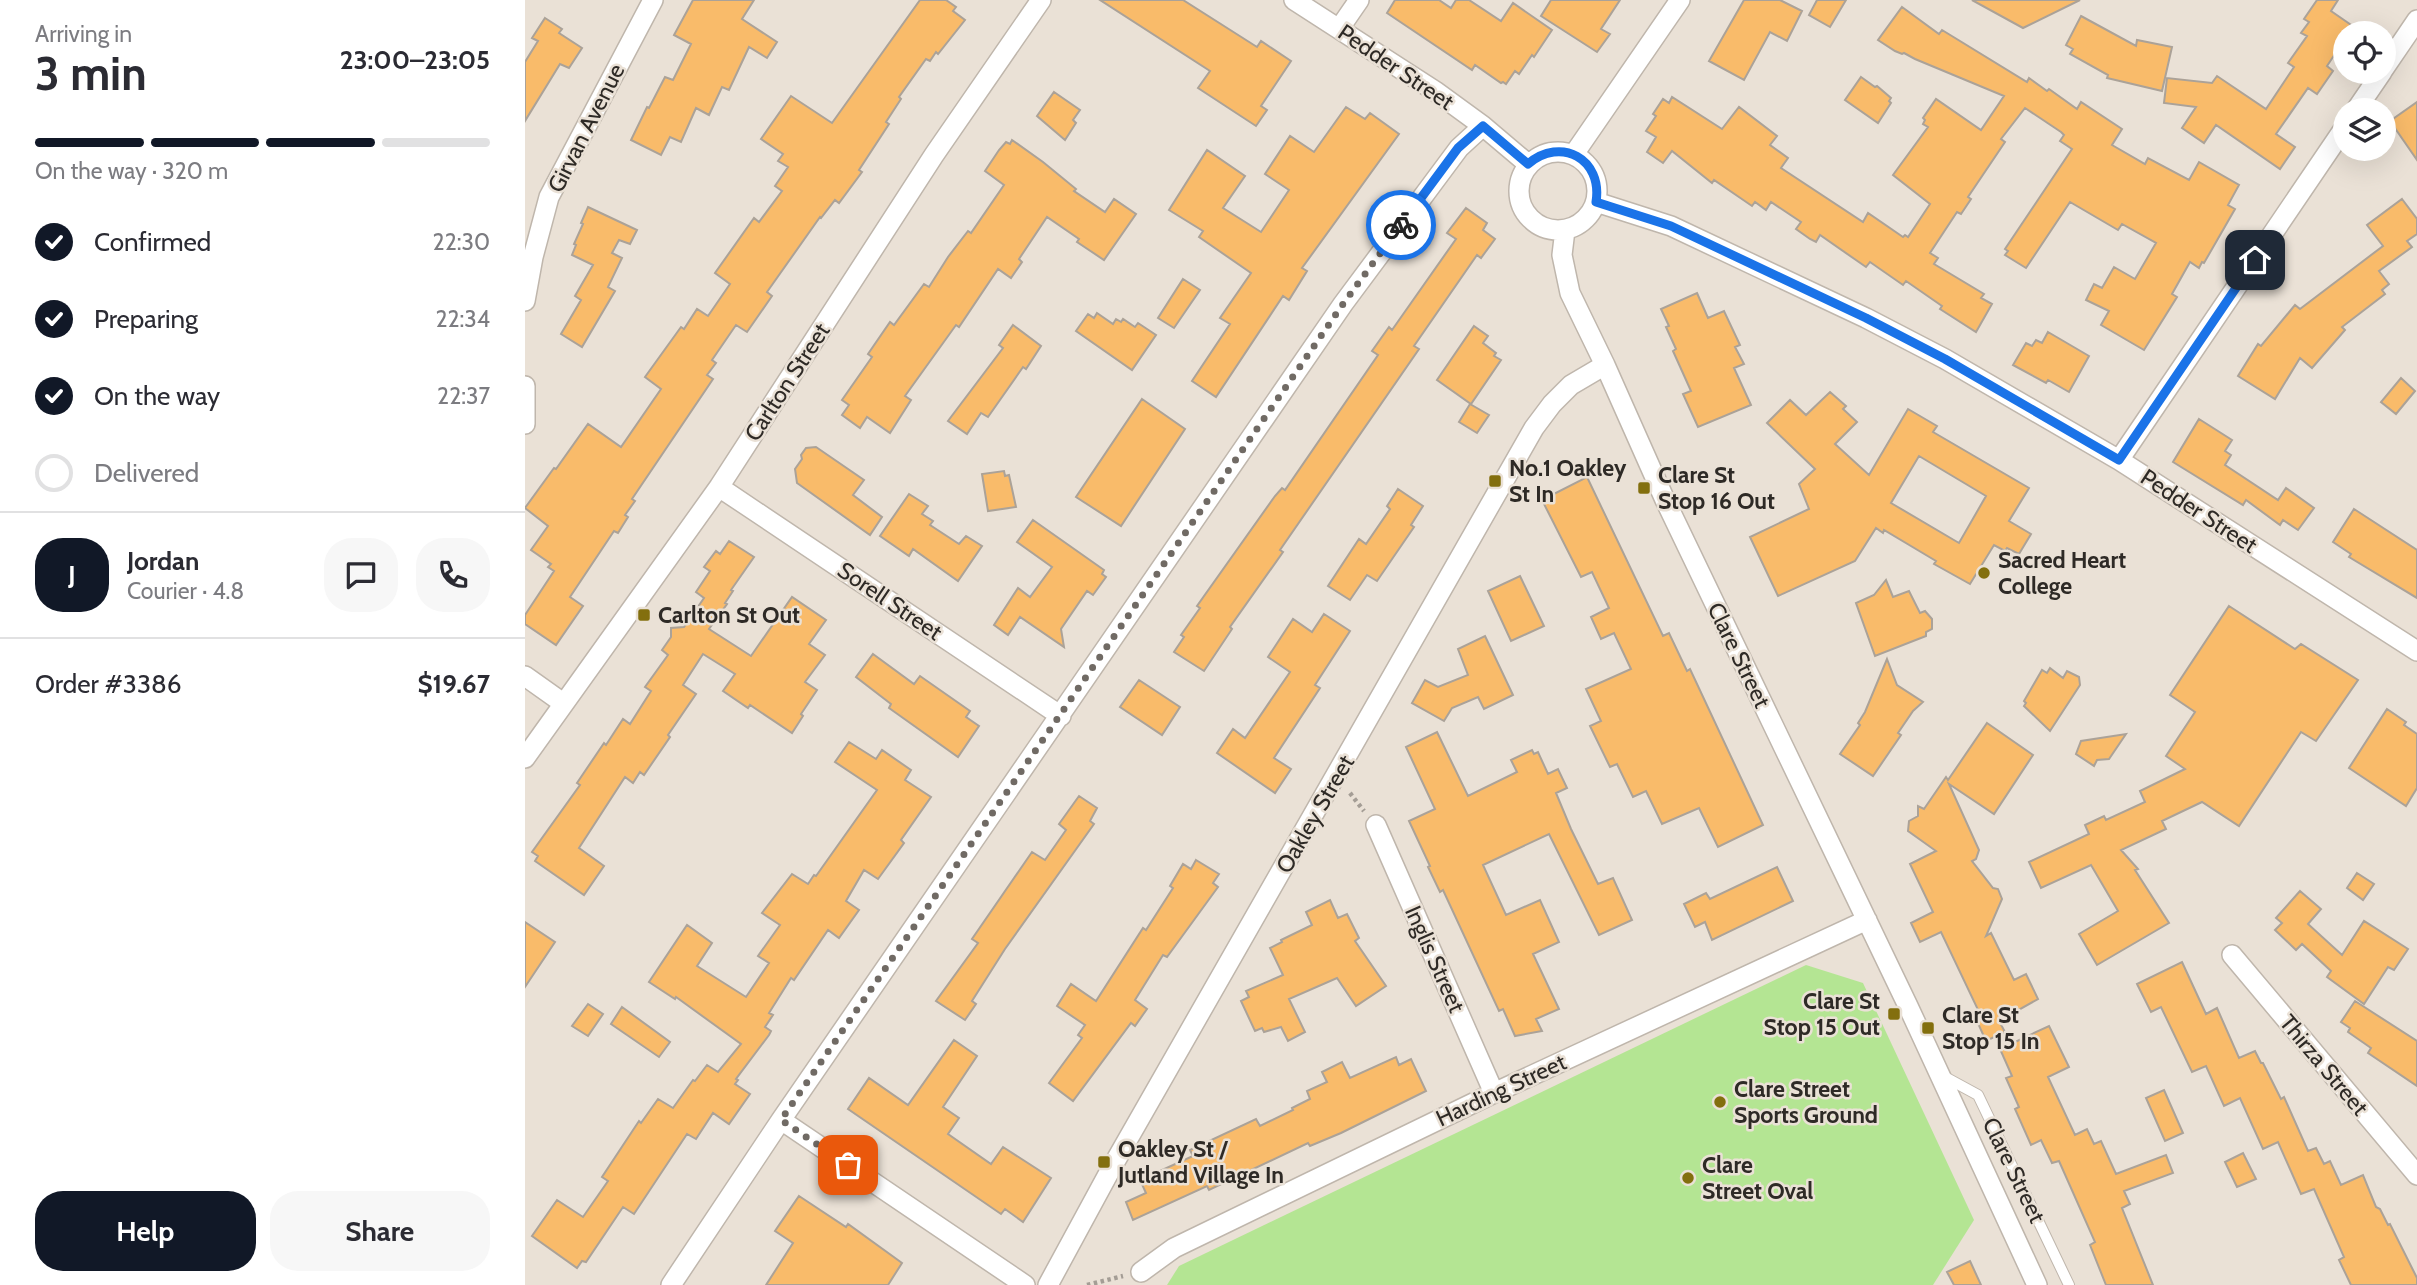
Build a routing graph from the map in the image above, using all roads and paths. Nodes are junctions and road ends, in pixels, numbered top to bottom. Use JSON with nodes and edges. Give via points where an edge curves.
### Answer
{"nodes":[{"id":1,"x":653,"y":0,"type":"edge"},
{"id":2,"x":1041,"y":0,"type":"edge"},
{"id":3,"x":1294,"y":0,"type":"edge"},
{"id":4,"x":1359,"y":0,"type":"edge"},
{"id":5,"x":1680,"y":0,"type":"edge"},
{"id":6,"x":2417,"y":20,"type":"edge"},
{"id":7,"x":1339,"y":29,"type":"junction"},
{"id":8,"x":2396,"y":52,"type":"edge"},
{"id":9,"x":1483,"y":126,"type":"junction"},
{"id":10,"x":2333,"y":145,"type":"edge"},
{"id":11,"x":1574,"y":154,"type":"junction"},
{"id":12,"x":1528,"y":164,"type":"junction"},
{"id":13,"x":1596,"y":202,"type":"junction"},
{"id":14,"x":1565,"y":230,"type":"junction"},
{"id":15,"x":525,"y":302,"type":"edge"},
{"id":16,"x":1605,"y":365,"type":"junction"},
{"id":17,"x":525,"y":386,"type":"edge"},
{"id":18,"x":525,"y":424,"type":"edge"},
{"id":19,"x":2119,"y":460,"type":"junction"},
{"id":20,"x":719,"y":487,"type":"junction"},
{"id":21,"x":2417,"y":652,"type":"edge"},
{"id":22,"x":525,"y":676,"type":"edge"},
{"id":23,"x":563,"y":703,"type":"junction"},
{"id":24,"x":1061,"y":716,"type":"junction"},
{"id":25,"x":525,"y":758,"type":"edge"},
{"id":26,"x":1345,"y":788,"type":"dead end"},
{"id":27,"x":1376,"y":825,"type":"joint"},
{"id":28,"x":1867,"y":920,"type":"junction"},
{"id":29,"x":2232,"y":956,"type":"dead end"},
{"id":30,"x":1940,"y":1074,"type":"junction"},
{"id":31,"x":1494,"y":1093,"type":"junction"},
{"id":32,"x":781,"y":1120,"type":"junction"},
{"id":33,"x":2417,"y":1175,"type":"edge"},
{"id":34,"x":1141,"y":1272,"type":"joint"},
{"id":35,"x":671,"y":1285,"type":"edge"},
{"id":36,"x":1025,"y":1285,"type":"edge"},
{"id":37,"x":1048,"y":1285,"type":"edge"},
{"id":38,"x":1087,"y":1285,"type":"edge"},
{"id":39,"x":2037,"y":1285,"type":"edge"},
{"id":40,"x":2069,"y":1285,"type":"edge"}],
"edges":[{"from":1,"to":15,"type":"street","name":"Girvan Avenue","via":[[549,197]]},
{"from":2,"to":20,"type":"street","name":"Carlton Street","via":[[934,155]]},
{"from":3,"to":7,"type":"street","name":"Pedder Street"},
{"from":4,"to":7,"type":"street"},
{"from":5,"to":11,"type":"street"},
{"from":6,"to":8,"type":"street"},
{"from":7,"to":9,"type":"street","name":"Pedder Street"},
{"from":9,"to":12,"type":"street","name":"Pedder Street"},
{"from":9,"to":24,"type":"street","via":[[1458,148],[1343,304]]},
{"from":10,"to":19,"type":"street"},
{"from":11,"to":12,"type":"street","via":[[1549,152]]},
{"from":11,"to":13,"type":"street","via":[[1591,169],[1598,191]]},
{"from":12,"to":14,"type":"street","via":[[1518,186],[1523,210],[1541,226]]},
{"from":13,"to":14,"type":"street","via":[[1584,220]]},
{"from":13,"to":19,"type":"street","name":"Pedder Street","via":[[1671,226],[1866,318]]},
{"from":14,"to":16,"type":"street","name":"Clare Street","via":[[1562,255],[1570,293]]},
{"from":16,"to":28,"type":"street","name":"Clare Street"},
{"from":16,"to":37,"type":"street","name":"Oakley Street","via":[[1571,385],[1534,428]]},
{"from":17,"to":18,"type":"street"},
{"from":19,"to":21,"type":"street","name":"Pedder Street"},
{"from":20,"to":23,"type":"street","name":"Carlton Street"},
{"from":20,"to":24,"type":"street","name":"Sorell Street"},
{"from":22,"to":23,"type":"street"},
{"from":23,"to":25,"type":"street","name":"Carlton Street"},
{"from":24,"to":32,"type":"street"},
{"from":26,"to":27,"type":"path"},
{"from":27,"to":31,"type":"street","name":"Inglis Street"},
{"from":28,"to":30,"type":"street","name":"Clare Street"},
{"from":28,"to":31,"type":"street","name":"Harding Street"},
{"from":29,"to":33,"type":"street","name":"Thirza Street"},
{"from":30,"to":39,"type":"street","name":"Clare Street"},
{"from":30,"to":40,"type":"lane","name":"Clare Street","via":[[1978,1094]]},
{"from":31,"to":34,"type":"street","name":"Harding Street","via":[[1174,1248]]},
{"from":32,"to":35,"type":"street"},
{"from":32,"to":36,"type":"street"},
{"from":34,"to":38,"type":"path"}]}
